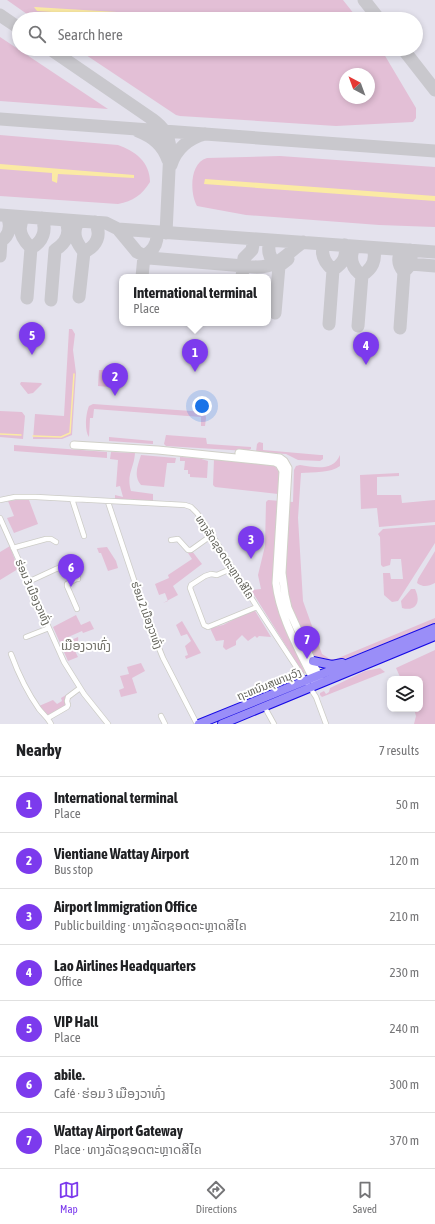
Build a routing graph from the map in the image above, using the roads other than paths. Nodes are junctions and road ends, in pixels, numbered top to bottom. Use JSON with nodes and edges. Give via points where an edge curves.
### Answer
{"nodes":[{"id":1,"x":74,"y":445,"type":"dead end"},
{"id":2,"x":0,"y":500,"type":"edge"},
{"id":3,"x":72,"y":500,"type":"junction"},
{"id":4,"x":108,"y":502,"type":"junction"},
{"id":5,"x":0,"y":518,"type":"edge"},
{"id":6,"x":212,"y":535,"type":"junction"},
{"id":7,"x":84,"y":536,"type":"dead end"},
{"id":8,"x":171,"y":540,"type":"dead end"},
{"id":9,"x":56,"y":542,"type":"dead end"},
{"id":10,"x":13,"y":548,"type":"junction"},
{"id":11,"x":233,"y":568,"type":"junction"},
{"id":12,"x":28,"y":582,"type":"junction"},
{"id":13,"x":257,"y":607,"type":"junction"},
{"id":14,"x":77,"y":609,"type":"dead end"},
{"id":15,"x":288,"y":617,"type":"junction"},
{"id":16,"x":49,"y":628,"type":"junction"},
{"id":17,"x":435,"y":628,"type":"edge"},
{"id":18,"x":435,"y":636,"type":"edge"},
{"id":19,"x":26,"y":637,"type":"dead end"},
{"id":20,"x":386,"y":648,"type":"junction"},
{"id":21,"x":11,"y":654,"type":"dead end"},
{"id":22,"x":313,"y":662,"type":"junction"},
{"id":23,"x":314,"y":682,"type":"junction"},
{"id":24,"x":80,"y":688,"type":"junction"},
{"id":25,"x":264,"y":706,"type":"junction"},
{"id":26,"x":161,"y":716,"type":"dead end"},
{"id":27,"x":48,"y":718,"type":"junction"},
{"id":28,"x":50,"y":724,"type":"edge"},
{"id":29,"x":108,"y":724,"type":"edge"},
{"id":30,"x":164,"y":724,"type":"edge"},
{"id":31,"x":198,"y":724,"type":"edge"},
{"id":32,"x":222,"y":724,"type":"edge"},
{"id":33,"x":274,"y":724,"type":"edge"},
{"id":34,"x":326,"y":724,"type":"edge"}],
"edges":[{"from":1,"to":15,"type":"street","via":[[158,450],[279,464],[283,471],[284,497],[280,569],[276,582],[278,596]]},
{"from":2,"to":3,"type":"street","name":"ທາງລັດຊອດຕະຫຼາດສີໄຄ","via":[[15,497]]},
{"from":3,"to":4,"type":"street","name":"ທາງລັດຊອດຕະຫຼາດສີໄຄ"},
{"from":3,"to":7,"type":"street"},
{"from":4,"to":6,"type":"street","name":"ທາງລັດຊອດຕະຫຼາດສີໄຄ","via":[[185,505],[197,513]]},
{"from":4,"to":31,"type":"street","name":"ຮ່ອມ 2 ເມືອງວາທົ່ງ","via":[[146,616],[163,658]]},
{"from":5,"to":10,"type":"street","name":"ຮ່ອມ 3 ເມືອງວາທົ່ງ"},
{"from":6,"to":8,"type":"street","via":[[191,550],[178,539]]},
{"from":6,"to":11,"type":"street","name":"ທາງລັດຊອດຕະຫຼາດສີໄຄ"},
{"from":9,"to":10,"type":"street","via":[[46,539]]},
{"from":10,"to":12,"type":"street","name":"ຮ່ອມ 3 ເມືອງວາທົ່ງ"},
{"from":11,"to":13,"type":"street","name":"ທາງລັດຊອດຕະຫຼາດສີໄຄ"},
{"from":11,"to":13,"type":"street","via":[[217,575],[205,576],[191,585],[204,625],[208,627]]},
{"from":12,"to":14,"type":"street","via":[[69,565],[75,568],[78,579],[67,586]]},
{"from":12,"to":16,"type":"street","name":"ຮ່ອມ 3 ເມືອງວາທົ່ງ"},
{"from":13,"to":23,"type":"street","name":"ທາງລັດຊອດຕະຫຼາດສີໄຄ"},
{"from":15,"to":22,"type":"street"},
{"from":15,"to":23,"type":"street"},
{"from":16,"to":19,"type":"street"},
{"from":16,"to":24,"type":"street","name":"ຮ່ອມ 3 ເມືອງວາທົ່ງ","via":[[64,662]]},
{"from":17,"to":20,"type":"highway","name":"ຖະຫນົນສຸພານຸວົງ"},
{"from":18,"to":23,"type":"highway","name":"ຖະຫນົນສຸພານຸວົງ"},
{"from":20,"to":22,"type":"highway","via":[[332,665]]},
{"from":20,"to":23,"type":"highway","name":"ຖະຫນົນສຸພານຸວົງ"},
{"from":21,"to":27,"type":"street","via":[[24,683],[40,710]]},
{"from":22,"to":23,"type":"street"},
{"from":23,"to":25,"type":"highway","name":"ຖະຫນົນສຸພານຸວົງ"},
{"from":23,"to":31,"type":"highway","name":"ຖະຫນົນສຸພານຸວົງ"},
{"from":23,"to":34,"type":"street","name":"ທາງລັດຊອດຕະຫຼາດສີໄຄ","via":[[316,697]]},
{"from":24,"to":27,"type":"street","via":[[68,697],[67,706]]},
{"from":24,"to":29,"type":"street","name":"ຮ່ອມ 3 ເມືອງວາທົ່ງ"},
{"from":25,"to":32,"type":"highway","name":"ຖະຫນົນສຸພານຸວົງ"},
{"from":25,"to":33,"type":"street"},
{"from":26,"to":30,"type":"street"},
{"from":27,"to":28,"type":"street"}]}
